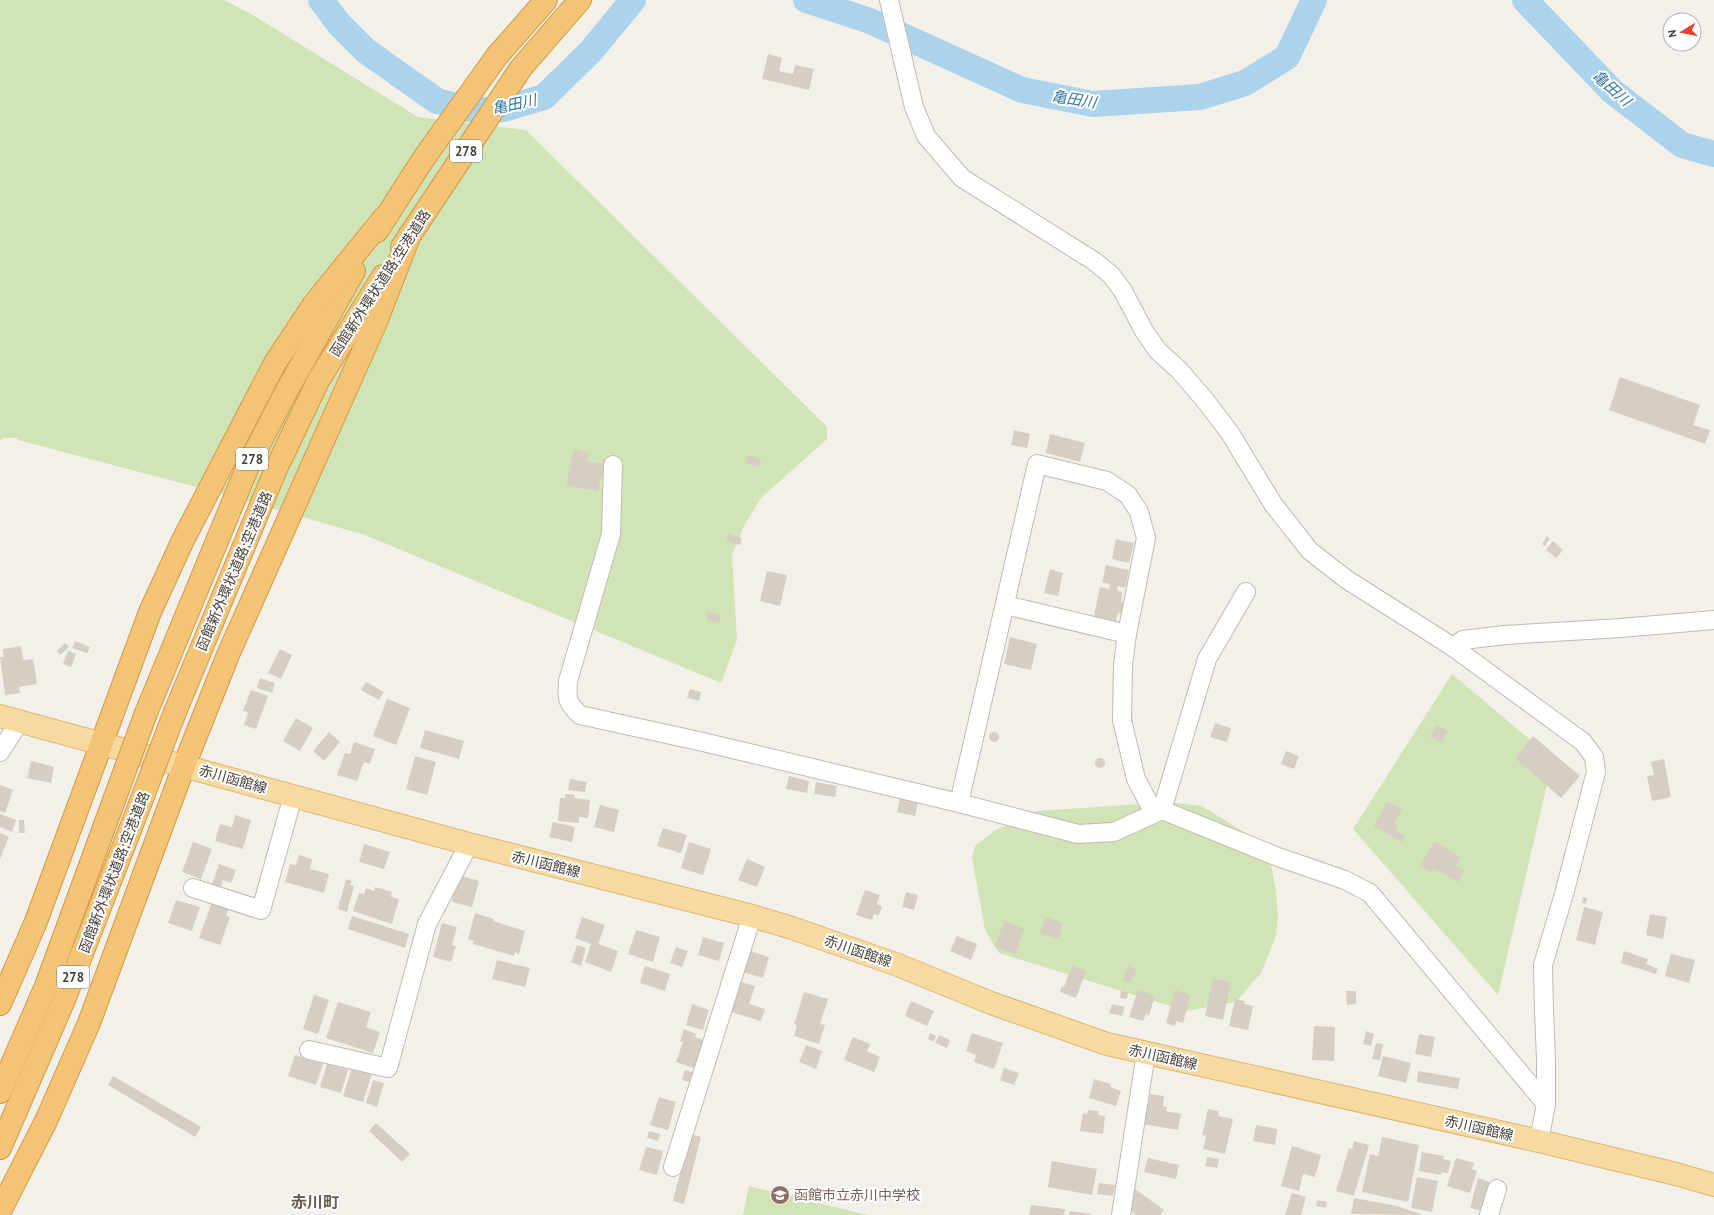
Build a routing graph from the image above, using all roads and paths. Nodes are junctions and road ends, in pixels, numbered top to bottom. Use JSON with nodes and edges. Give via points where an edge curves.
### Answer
{"nodes":[{"id":1,"x":546,"y":0,"type":"edge"},
{"id":2,"x":580,"y":0,"type":"edge"},
{"id":3,"x":889,"y":0,"type":"edge"},
{"id":4,"x":384,"y":218,"type":"junction"},
{"id":5,"x":410,"y":234,"type":"junction"},
{"id":6,"x":613,"y":465,"type":"dead end"},
{"id":7,"x":1246,"y":592,"type":"dead end"},
{"id":8,"x":1005,"y":605,"type":"junction"},
{"id":9,"x":1714,"y":620,"type":"edge"},
{"id":10,"x":1127,"y":634,"type":"junction"},
{"id":11,"x":1453,"y":647,"type":"junction"},
{"id":12,"x":10,"y":719,"type":"edge"},
{"id":13,"x":102,"y":744,"type":"junction"},
{"id":14,"x":0,"y":752,"type":"edge"},
{"id":15,"x":184,"y":766,"type":"junction"},
{"id":16,"x":293,"y":796,"type":"junction"},
{"id":17,"x":959,"y":803,"type":"junction"},
{"id":18,"x":1158,"y":812,"type":"junction"},
{"id":19,"x":469,"y":844,"type":"junction"},
{"id":20,"x":193,"y":888,"type":"dead end"},
{"id":21,"x":752,"y":916,"type":"junction"},
{"id":22,"x":0,"y":1004,"type":"edge"},
{"id":23,"x":309,"y":1050,"type":"dead end"},
{"id":24,"x":1146,"y":1053,"type":"junction"},
{"id":25,"x":0,"y":1092,"type":"edge"},
{"id":26,"x":1546,"y":1104,"type":"junction"},
{"id":27,"x":1539,"y":1141,"type":"junction"},
{"id":28,"x":0,"y":1148,"type":"edge"},
{"id":29,"x":673,"y":1167,"type":"dead end"},
{"id":30,"x":1714,"y":1185,"type":"edge"},
{"id":31,"x":1497,"y":1189,"type":"dead end"},
{"id":32,"x":0,"y":1211,"type":"edge"},
{"id":33,"x":1121,"y":1215,"type":"edge"},
{"id":34,"x":1489,"y":1215,"type":"edge"}],
"edges":[{"from":1,"to":4,"type":"highway","name":"函館新外環状道路;空港道路","number":"278","via":[[496,56]]},
{"from":2,"to":5,"type":"highway","name":"函館新外環状道路;空港道路","number":"278","via":[[521,68]]},
{"from":3,"to":11,"type":"street","via":[[914,107],[926,136],[962,178],[1094,260],[1111,275],[1158,351],[1179,370],[1230,433],[1273,504],[1310,551],[1346,579]]},
{"from":4,"to":13,"type":"highway","via":[[314,304],[275,363],[192,520],[153,605]]},
{"from":4,"to":25,"type":"highway","name":"函館新外環状道路;空港道路","number":"278","bridge":true,"via":[[286,390],[248,466],[146,713],[46,986]]},
{"from":5,"to":15,"type":"highway","via":[[376,322],[228,656]]},
{"from":5,"to":28,"type":"highway","name":"函館新外環状道路;空港道路","number":"278","bridge":true,"via":[[318,381],[276,470],[175,712],[64,1000]]},
{"from":6,"to":17,"type":"street","via":[[611,534],[568,681],[567,698],[571,707],[580,715]]},
{"from":7,"to":18,"type":"street","via":[[1208,659]]},
{"from":8,"to":10,"type":"street"},
{"from":8,"to":10,"type":"street","via":[[1037,464],[1107,481],[1128,494],[1139,512],[1146,538]]},
{"from":8,"to":17,"type":"street"},
{"from":9,"to":11,"type":"street","via":[[1505,635],[1463,640]]},
{"from":10,"to":18,"type":"street","via":[[1123,665],[1122,720],[1136,779]]},
{"from":11,"to":26,"type":"street","via":[[1583,742],[1594,757],[1596,772],[1543,965]]},
{"from":12,"to":13,"type":"main road","name":"赤川函館線"},
{"from":12,"to":14,"type":"street"},
{"from":13,"to":15,"type":"main road","name":"赤川函館線"},
{"from":13,"to":22,"type":"highway","via":[[35,924]]},
{"from":15,"to":16,"type":"main road","name":"赤川函館線"},
{"from":15,"to":32,"type":"highway","via":[[90,1023],[46,1121]]},
{"from":16,"to":19,"type":"main road","name":"赤川函館線"},
{"from":16,"to":20,"type":"street","via":[[261,910]]},
{"from":17,"to":18,"type":"street","via":[[1078,834],[1114,832]]},
{"from":18,"to":26,"type":"street","via":[[1278,858],[1345,880],[1370,894]]},
{"from":19,"to":21,"type":"main road","name":"赤川函館線"},
{"from":19,"to":23,"type":"street","via":[[427,924],[388,1068]]},
{"from":21,"to":24,"type":"main road","name":"赤川函館線","via":[[898,965],[1051,1026],[1107,1044]]},
{"from":21,"to":29,"type":"street"},
{"from":24,"to":27,"type":"main road","name":"赤川函館線"},
{"from":24,"to":33,"type":"street"},
{"from":26,"to":27,"type":"street"},
{"from":27,"to":30,"type":"main road","name":"赤川函館線"},
{"from":31,"to":34,"type":"street"}]}
